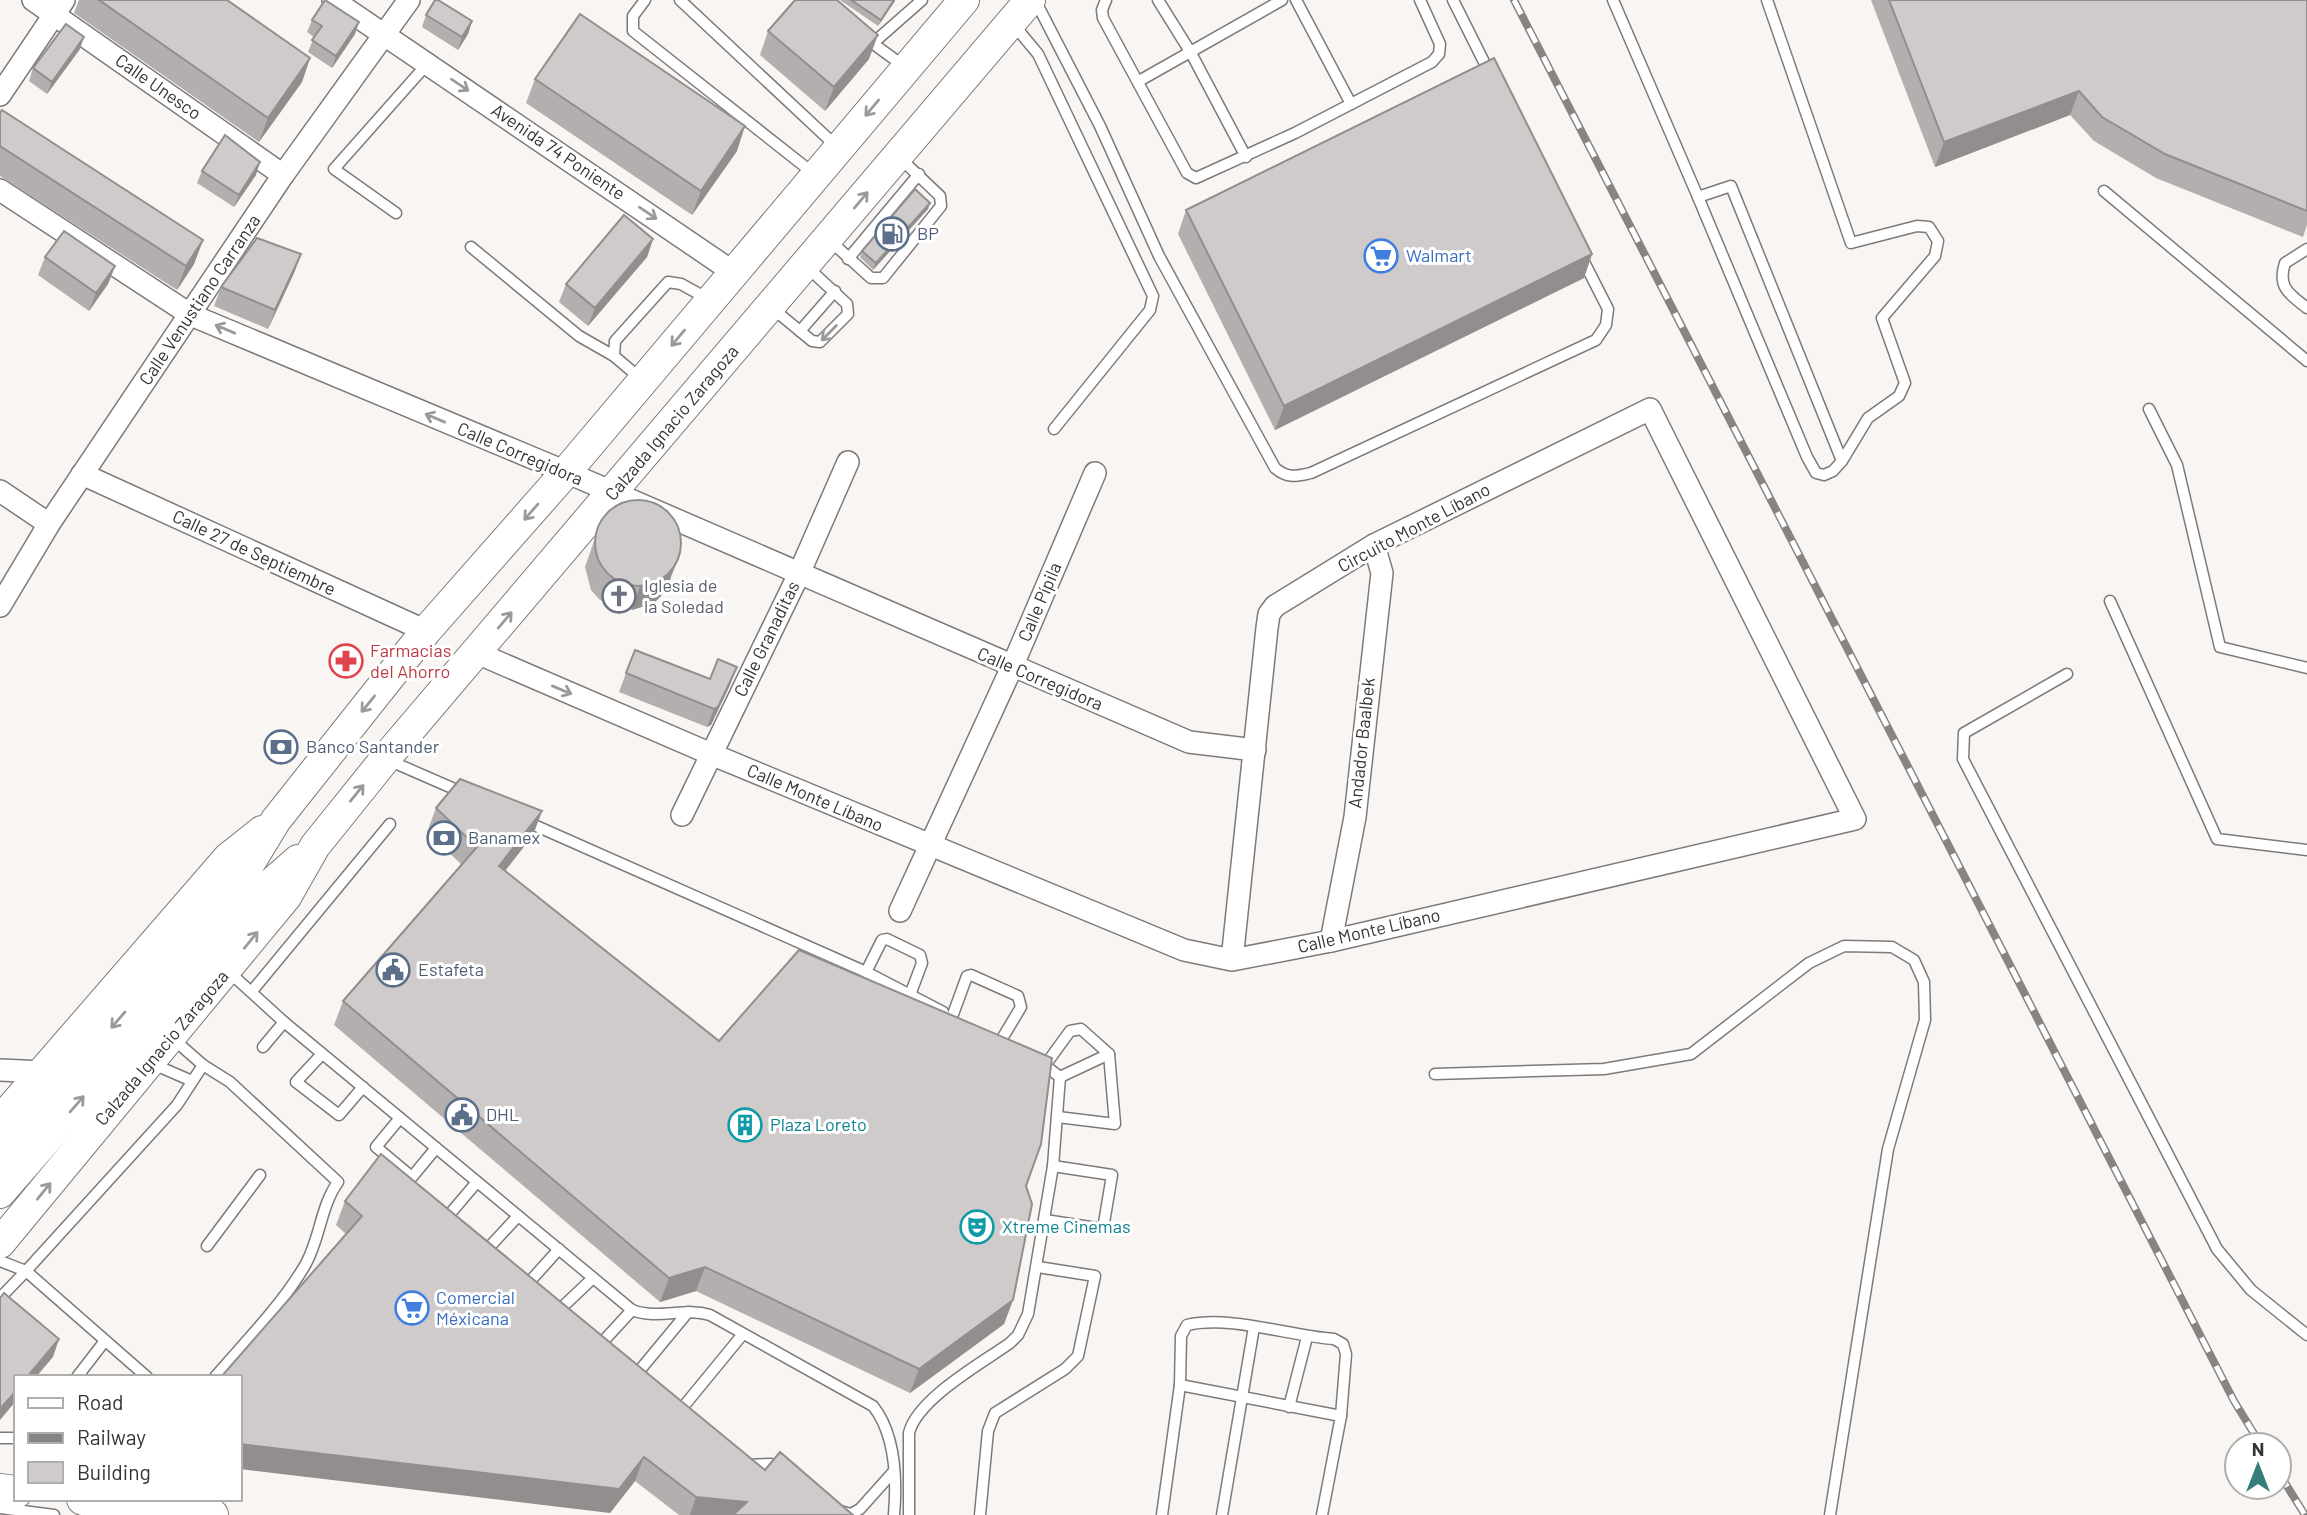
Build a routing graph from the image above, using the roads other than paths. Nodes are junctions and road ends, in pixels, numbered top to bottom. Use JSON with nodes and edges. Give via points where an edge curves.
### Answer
{"nodes":[{"id":1,"x":33,"y":0,"type":"edge"},
{"id":2,"x":333,"y":0,"type":"edge"},
{"id":3,"x":409,"y":0,"type":"edge"},
{"id":4,"x":645,"y":0,"type":"edge"},
{"id":5,"x":680,"y":0,"type":"edge"},
{"id":6,"x":922,"y":0,"type":"edge"},
{"id":7,"x":1035,"y":0,"type":"edge"},
{"id":8,"x":1106,"y":0,"type":"edge"},
{"id":9,"x":1158,"y":0,"type":"edge"},
{"id":10,"x":1282,"y":0,"type":"edge"},
{"id":11,"x":1297,"y":0,"type":"edge"},
{"id":12,"x":1420,"y":0,"type":"edge"},
{"id":13,"x":1453,"y":0,"type":"edge"},
{"id":14,"x":1613,"y":0,"type":"edge"},
{"id":15,"x":1767,"y":0,"type":"edge"},
{"id":16,"x":959,"y":1,"type":"edge"},
{"id":17,"x":59,"y":7,"type":"edge"},
{"id":18,"x":1020,"y":11,"type":"edge"},
{"id":19,"x":853,"y":29,"type":"edge"},
{"id":20,"x":383,"y":33,"type":"junction"},
{"id":21,"x":872,"y":44,"type":"junction"},
{"id":22,"x":1191,"y":53,"type":"junction"},
{"id":23,"x":428,"y":63,"type":"junction"},
{"id":24,"x":906,"y":68,"type":"junction"},
{"id":25,"x":1139,"y":81,"type":"junction"},
{"id":26,"x":1495,"y":83,"type":"edge"},
{"id":27,"x":0,"y":95,"type":"edge"},
{"id":28,"x":1351,"y":104,"type":"junction"},
{"id":29,"x":838,"y":148,"type":"junction"},
{"id":30,"x":1246,"y":156,"type":"junction"},
{"id":31,"x":908,"y":165,"type":"junction"},
{"id":32,"x":283,"y":175,"type":"junction"},
{"id":33,"x":816,"y":175,"type":"junction"},
{"id":34,"x":0,"y":190,"type":"edge"},
{"id":35,"x":2104,"y":191,"type":"dead end"},
{"id":36,"x":1698,"y":197,"type":"junction"},
{"id":37,"x":396,"y":214,"type":"dead end"},
{"id":38,"x":471,"y":247,"type":"dead end"},
{"id":39,"x":838,"y":249,"type":"junction"},
{"id":40,"x":2307,"y":249,"type":"edge"},
{"id":41,"x":1578,"y":250,"type":"edge"},
{"id":42,"x":806,"y":266,"type":"junction"},
{"id":43,"x":733,"y":272,"type":"junction"},
{"id":44,"x":835,"y":291,"type":"junction"},
{"id":45,"x":709,"y":300,"type":"junction"},
{"id":46,"x":770,"y":307,"type":"junction"},
{"id":47,"x":2307,"y":308,"type":"edge"},
{"id":48,"x":191,"y":315,"type":"junction"},
{"id":49,"x":800,"y":331,"type":"junction"},
{"id":50,"x":614,"y":356,"type":"junction"},
{"id":51,"x":2307,"y":361,"type":"edge"},
{"id":52,"x":643,"y":380,"type":"junction"},
{"id":53,"x":1650,"y":409,"type":"joint"},
{"id":54,"x":2149,"y":410,"type":"dead end"},
{"id":55,"x":1054,"y":429,"type":"dead end"},
{"id":56,"x":1842,"y":461,"type":"junction"},
{"id":57,"x":848,"y":462,"type":"dead end"},
{"id":58,"x":565,"y":472,"type":"junction"},
{"id":59,"x":1095,"y":473,"type":"dead end"},
{"id":60,"x":82,"y":474,"type":"junction"},
{"id":61,"x":0,"y":491,"type":"edge"},
{"id":62,"x":611,"y":494,"type":"junction"},
{"id":63,"x":49,"y":524,"type":"junction"},
{"id":64,"x":1374,"y":545,"type":"junction"},
{"id":65,"x":798,"y":576,"type":"junction"},
{"id":66,"x":2110,"y":601,"type":"dead end"},
{"id":67,"x":0,"y":606,"type":"edge"},
{"id":68,"x":426,"y":631,"type":"junction"},
{"id":69,"x":477,"y":653,"type":"junction"},
{"id":70,"x":1012,"y":667,"type":"junction"},
{"id":71,"x":2307,"y":668,"type":"edge"},
{"id":72,"x":2067,"y":674,"type":"dead end"},
{"id":73,"x":1255,"y":750,"type":"junction"},
{"id":74,"x":711,"y":754,"type":"junction"},
{"id":75,"x":385,"y":759,"type":"junction"},
{"id":76,"x":474,"y":798,"type":"edge"},
{"id":77,"x":512,"y":815,"type":"edge"},
{"id":78,"x":682,"y":815,"type":"dead end"},
{"id":79,"x":276,"y":820,"type":"junction"},
{"id":80,"x":390,"y":824,"type":"dead end"},
{"id":81,"x":929,"y":845,"type":"junction"},
{"id":82,"x":314,"y":846,"type":"junction"},
{"id":83,"x":2307,"y":850,"type":"edge"},
{"id":84,"x":900,"y":911,"type":"dead end"},
{"id":85,"x":1331,"y":941,"type":"junction"},
{"id":86,"x":1232,"y":960,"type":"junction"},
{"id":87,"x":227,"y":970,"type":"junction"},
{"id":88,"x":866,"y":972,"type":"junction"},
{"id":89,"x":172,"y":977,"type":"junction"},
{"id":90,"x":252,"y":991,"type":"junction"},
{"id":91,"x":910,"y":995,"type":"junction"},
{"id":92,"x":952,"y":1017,"type":"junction"},
{"id":93,"x":284,"y":1021,"type":"junction"},
{"id":94,"x":964,"y":1023,"type":"edge"},
{"id":95,"x":170,"y":1036,"type":"junction"},
{"id":96,"x":988,"y":1036,"type":"edge"},
{"id":97,"x":1000,"y":1042,"type":"junction"},
{"id":98,"x":263,"y":1047,"type":"dead end"},
{"id":99,"x":1012,"y":1048,"type":"edge"},
{"id":100,"x":1023,"y":1053,"type":"edge"},
{"id":101,"x":323,"y":1054,"type":"junction"},
{"id":102,"x":1109,"y":1054,"type":"junction"},
{"id":103,"x":149,"y":1062,"type":"junction"},
{"id":104,"x":1046,"y":1064,"type":"junction"},
{"id":105,"x":204,"y":1065,"type":"junction"},
{"id":106,"x":0,"y":1070,"type":"edge"},
{"id":107,"x":44,"y":1072,"type":"junction"},
{"id":108,"x":1434,"y":1074,"type":"dead end"},
{"id":109,"x":1060,"y":1077,"type":"junction"},
{"id":110,"x":192,"y":1081,"type":"junction"},
{"id":111,"x":363,"y":1087,"type":"junction"},
{"id":112,"x":1058,"y":1117,"type":"junction"},
{"id":113,"x":400,"y":1118,"type":"junction"},
{"id":114,"x":0,"y":1121,"type":"edge"},
{"id":115,"x":436,"y":1148,"type":"junction"},
{"id":116,"x":0,"y":1157,"type":"edge"},
{"id":117,"x":1053,"y":1166,"type":"junction"},
{"id":118,"x":260,"y":1175,"type":"dead end"},
{"id":119,"x":477,"y":1182,"type":"junction"},
{"id":120,"x":0,"y":1193,"type":"edge"},
{"id":121,"x":518,"y":1216,"type":"junction"},
{"id":122,"x":1045,"y":1220,"type":"junction"},
{"id":123,"x":453,"y":1230,"type":"edge"},
{"id":124,"x":0,"y":1243,"type":"edge"},
{"id":125,"x":207,"y":1245,"type":"dead end"},
{"id":126,"x":473,"y":1246,"type":"edge"},
{"id":127,"x":559,"y":1249,"type":"junction"},
{"id":128,"x":0,"y":1261,"type":"edge"},
{"id":129,"x":1038,"y":1267,"type":"junction"},
{"id":130,"x":26,"y":1271,"type":"junction"},
{"id":131,"x":593,"y":1278,"type":"junction"},
{"id":132,"x":532,"y":1293,"type":"edge"},
{"id":133,"x":0,"y":1298,"type":"edge"},
{"id":134,"x":549,"y":1307,"type":"edge"},
{"id":135,"x":632,"y":1310,"type":"junction"},
{"id":136,"x":688,"y":1312,"type":"junction"},
{"id":137,"x":1254,"y":1327,"type":"junction"},
{"id":138,"x":743,"y":1334,"type":"junction"},
{"id":139,"x":2307,"y":1335,"type":"edge"},
{"id":140,"x":1307,"y":1337,"type":"junction"},
{"id":141,"x":104,"y":1342,"type":"junction"},
{"id":142,"x":607,"y":1354,"type":"edge"},
{"id":143,"x":626,"y":1369,"type":"edge"},
{"id":144,"x":79,"y":1375,"type":"edge"},
{"id":145,"x":145,"y":1375,"type":"edge"},
{"id":146,"x":217,"y":1375,"type":"edge"},
{"id":147,"x":1180,"y":1385,"type":"junction"},
{"id":148,"x":1243,"y":1399,"type":"junction"},
{"id":149,"x":1289,"y":1407,"type":"junction"},
{"id":150,"x":1340,"y":1416,"type":"junction"},
{"id":151,"x":687,"y":1419,"type":"edge"},
{"id":152,"x":735,"y":1457,"type":"edge"},
{"id":153,"x":894,"y":1471,"type":"junction"},
{"id":154,"x":788,"y":1476,"type":"edge"},
{"id":155,"x":113,"y":1501,"type":"edge"},
{"id":156,"x":157,"y":1504,"type":"edge"},
{"id":157,"x":832,"y":1506,"type":"edge"},
{"id":158,"x":0,"y":1508,"type":"edge"},
{"id":159,"x":54,"y":1515,"type":"edge"},
{"id":160,"x":212,"y":1515,"type":"edge"},
{"id":161,"x":894,"y":1515,"type":"edge"},
{"id":162,"x":909,"y":1515,"type":"edge"},
{"id":163,"x":980,"y":1515,"type":"edge"},
{"id":164,"x":1162,"y":1515,"type":"edge"},
{"id":165,"x":1222,"y":1515,"type":"edge"},
{"id":166,"x":1322,"y":1515,"type":"edge"},
{"id":167,"x":1830,"y":1515,"type":"edge"}],
"edges":[{"from":1,"to":17,"type":"street","name":"Calle Unesco"},
{"from":2,"to":20,"type":"street","name":"Avenida 74 Poniente"},
{"from":3,"to":20,"type":"street","name":"Calle Venustiano Carranza"},
{"from":4,"to":33,"type":"lane","via":[[633,16],[633,31]]},
{"from":5,"to":29,"type":"lane"},
{"from":6,"to":21,"type":"lane"},
{"from":7,"to":41,"type":"lane","via":[[1100,126],[1159,256],[1275,468],[1283,475],[1311,473],[1596,340],[1606,325],[1608,309]]},
{"from":8,"to":25,"type":"lane","via":[[1102,18]]},
{"from":9,"to":22,"type":"lane"},
{"from":10,"to":22,"type":"lane"},
{"from":11,"to":28,"type":"lane"},
{"from":12,"to":28,"type":"lane","via":[[1440,44],[1439,54]]},
{"from":13,"to":26,"type":"lane"},
{"from":14,"to":36,"type":"lane"},
{"from":15,"to":56,"type":"lane","via":[[1851,243],[1917,226],[1928,227],[1938,241],[1935,256],[1882,318],[1905,383],[1899,396],[1868,418]]},
{"from":16,"to":24,"type":"main road","name":"Calzada Ignacio Zaragoza"},
{"from":17,"to":27,"type":"street"},
{"from":17,"to":32,"type":"street","name":"Calle Unesco"},
{"from":18,"to":31,"type":"main road","name":"Calzada Ignacio Zaragoza"},
{"from":18,"to":55,"type":"lane","via":[[1153,296],[1150,310]]},
{"from":19,"to":21,"type":"lane"},
{"from":20,"to":23,"type":"street","name":"Avenida 74 Poniente"},
{"from":20,"to":32,"type":"street","name":"Calle Venustiano Carranza"},
{"from":21,"to":24,"type":"lane"},
{"from":22,"to":25,"type":"lane"},
{"from":22,"to":30,"type":"lane"},
{"from":23,"to":37,"type":"lane","via":[[334,169]]},
{"from":23,"to":43,"type":"street","name":"Avenida 74 Poniente","one_way":true},
{"from":24,"to":29,"type":"main road","name":"Calzada Ignacio Zaragoza","one_way":true},
{"from":25,"to":30,"type":"lane","via":[[1191,177]]},
{"from":28,"to":30,"type":"lane"},
{"from":29,"to":33,"type":"main road","name":"Calzada Ignacio Zaragoza"},
{"from":31,"to":39,"type":"main road","name":"Calzada Ignacio Zaragoza"},
{"from":31,"to":39,"type":"lane","via":[[940,196],[941,206],[883,278],[871,278]]},
{"from":32,"to":48,"type":"street","name":"Calle Venustiano Carranza"},
{"from":33,"to":43,"type":"main road","name":"Calzada Ignacio Zaragoza"},
{"from":34,"to":48,"type":"street","name":"Calle Corregidora"},
{"from":35,"to":51,"type":"lane"},
{"from":36,"to":56,"type":"lane","via":[[1731,187]]},
{"from":36,"to":56,"type":"lane","via":[[1807,457],[1816,473],[1824,475]]},
{"from":38,"to":50,"type":"lane","via":[[579,336]]},
{"from":39,"to":42,"type":"main road","name":"Calzada Ignacio Zaragoza"},
{"from":40,"to":47,"type":"lane","via":[[2284,263],[2280,277],[2284,290]]},
{"from":42,"to":44,"type":"lane"},
{"from":42,"to":46,"type":"main road","name":"Calzada Ignacio Zaragoza"},
{"from":43,"to":45,"type":"main road","name":"Calzada Ignacio Zaragoza"},
{"from":44,"to":49,"type":"lane"},
{"from":44,"to":49,"type":"lane","one_way":true,"via":[[847,304],[848,314],[820,342]]},
{"from":45,"to":50,"type":"lane","via":[[668,282],[615,341]]},
{"from":45,"to":52,"type":"main road","name":"Calzada Ignacio Zaragoza","one_way":true},
{"from":46,"to":49,"type":"lane"},
{"from":46,"to":62,"type":"main road","name":"Calzada Ignacio Zaragoza"},
{"from":58,"to":48,"type":"street","name":"Calle Corregidora","one_way":true},
{"from":48,"to":60,"type":"street","name":"Calle Venustiano Carranza"},
{"from":50,"to":52,"type":"lane"},
{"from":52,"to":58,"type":"main road","name":"Calzada Ignacio Zaragoza"},
{"from":53,"to":64,"type":"street","name":"Circuito Monte Líbano"},
{"from":53,"to":85,"type":"street","name":"Calle Monte Líbano","via":[[1855,818]]},
{"from":54,"to":71,"type":"lane","via":[[2177,465],[2220,648]]},
{"from":57,"to":65,"type":"street","name":"Calle Granaditas"},
{"from":58,"to":62,"type":"street","name":"Calle Corregidora"},
{"from":58,"to":68,"type":"main road","name":"Calzada Ignacio Zaragoza","one_way":true},
{"from":59,"to":70,"type":"street","name":"Calle Pípila"},
{"from":60,"to":63,"type":"street","name":"Calle Venustiano Carranza"},
{"from":60,"to":68,"type":"street","name":"Calle 27 de Septiembre"},
{"from":61,"to":63,"type":"street"},
{"from":62,"to":65,"type":"street","name":"Calle Corregidora"},
{"from":69,"to":62,"type":"main road","name":"Calzada Ignacio Zaragoza","one_way":true},
{"from":63,"to":67,"type":"street","name":"Calle Venustiano Carranza"},
{"from":64,"to":73,"type":"street","name":"Circuito Monte Líbano","via":[[1269,614]]},
{"from":64,"to":85,"type":"street","name":"Andador Baalbek","via":[[1382,573],[1355,817]]},
{"from":65,"to":70,"type":"street","name":"Calle Corregidora"},
{"from":65,"to":74,"type":"street","name":"Calle Granaditas"},
{"from":66,"to":83,"type":"lane","via":[[2217,839]]},
{"from":68,"to":79,"type":"main road","name":"Calzada Ignacio Zaragoza","one_way":true},
{"from":69,"to":74,"type":"street","name":"Calle Monte Líbano","one_way":true},
{"from":69,"to":75,"type":"main road","name":"Calzada Ignacio Zaragoza"},
{"from":70,"to":73,"type":"street","name":"Calle Corregidora","via":[[1189,742]]},
{"from":70,"to":81,"type":"street","name":"Calle Pípila"},
{"from":72,"to":139,"type":"lane","via":[[1964,733],[1963,759],[2217,1248],[2251,1290]]},
{"from":73,"to":86,"type":"street","name":"Circuito Monte Líbano"},
{"from":74,"to":78,"type":"street","name":"Calle Granaditas"},
{"from":74,"to":81,"type":"street","name":"Calle Monte Líbano"},
{"from":75,"to":76,"type":"lane"},
{"from":82,"to":75,"type":"main road","name":"Calzada Ignacio Zaragoza","one_way":true},
{"from":77,"to":88,"type":"lane"},
{"from":79,"to":89,"type":"main road","name":"Calzada Ignacio Zaragoza"},
{"from":79,"to":107,"type":"main road","name":"Calzada Ignacio Zaragoza","via":[[228,858]]},
{"from":80,"to":90,"type":"lane"},
{"from":81,"to":84,"type":"street","name":"Calle Pípila"},
{"from":81,"to":86,"type":"street","name":"Calle Monte Líbano","via":[[1184,950]]},
{"from":87,"to":82,"type":"main road","name":"Calzada Ignacio Zaragoza","one_way":true,"via":[[286,897]]},
{"from":82,"to":89,"type":"main road","name":"Calzada Ignacio Zaragoza"},
{"from":85,"to":86,"type":"street","name":"Calle Monte Líbano"},
{"from":87,"to":90,"type":"lane"},
{"from":87,"to":95,"type":"main road","name":"Calzada Ignacio Zaragoza"},
{"from":88,"to":91,"type":"lane"},
{"from":88,"to":91,"type":"lane","via":[[882,940],[920,955],[922,963]]},
{"from":89,"to":116,"type":"main road","name":"Calzada Ignacio Zaragoza","one_way":true},
{"from":120,"to":89,"type":"main road","name":"Calzada Ignacio Zaragoza","one_way":true},
{"from":90,"to":93,"type":"lane"},
{"from":91,"to":92,"type":"lane"},
{"from":92,"to":94,"type":"lane"},
{"from":92,"to":97,"type":"lane","via":[[967,976],[1018,996],[1021,1007]]},
{"from":93,"to":98,"type":"lane"},
{"from":93,"to":101,"type":"lane"},
{"from":95,"to":103,"type":"main road","name":"Calzada Ignacio Zaragoza"},
{"from":95,"to":105,"type":"lane"},
{"from":96,"to":97,"type":"lane"},
{"from":97,"to":99,"type":"lane"},
{"from":100,"to":104,"type":"lane"},
{"from":101,"to":111,"type":"lane"},
{"from":101,"to":111,"type":"lane","via":[[296,1082],[339,1115]]},
{"from":102,"to":104,"type":"lane","via":[[1076,1028]]},
{"from":102,"to":109,"type":"lane"},
{"from":102,"to":112,"type":"lane","via":[[1115,1124]]},
{"from":103,"to":110,"type":"lane"},
{"from":124,"to":103,"type":"main road","name":"Calzada Ignacio Zaragoza","one_way":true},
{"from":104,"to":109,"type":"lane"},
{"from":105,"to":110,"type":"lane"},
{"from":105,"to":146,"type":"lane","via":[[230,1082],[338,1182],[304,1268]]},
{"from":106,"to":107,"type":"street"},
{"from":107,"to":114,"type":"main road","name":"Calzada Ignacio Zaragoza"},
{"from":108,"to":167,"type":"lane","via":[[1604,1069],[1691,1055],[1809,963],[1844,946],[1892,947],[1914,960],[1924,982],[1925,1020],[1888,1149]]},
{"from":109,"to":112,"type":"lane"},
{"from":110,"to":130,"type":"lane","via":[[177,1105]]},
{"from":111,"to":113,"type":"lane"},
{"from":112,"to":117,"type":"lane"},
{"from":113,"to":115,"type":"lane"},
{"from":113,"to":115,"type":"lane","via":[[376,1147],[412,1177]]},
{"from":115,"to":119,"type":"lane"},
{"from":117,"to":122,"type":"lane"},
{"from":117,"to":122,"type":"lane","via":[[1112,1175],[1102,1229]]},
{"from":118,"to":125,"type":"lane"},
{"from":119,"to":121,"type":"lane"},
{"from":119,"to":123,"type":"lane","via":[[442,1222]]},
{"from":121,"to":126,"type":"lane","via":[[483,1255]]},
{"from":121,"to":127,"type":"lane"},
{"from":122,"to":129,"type":"lane"},
{"from":127,"to":131,"type":"lane"},
{"from":127,"to":132,"type":"lane","via":[[523,1286]]},
{"from":128,"to":130,"type":"lane"},
{"from":129,"to":162,"type":"lane","via":[[1028,1314],[1018,1335],[911,1422]]},
{"from":129,"to":163,"type":"lane","via":[[1095,1276],[1084,1336],[1078,1356],[1065,1369],[995,1413],[988,1431]]},
{"from":130,"to":133,"type":"lane"},
{"from":130,"to":141,"type":"lane"},
{"from":131,"to":134,"type":"lane","via":[[558,1314]]},
{"from":131,"to":135,"type":"lane"},
{"from":135,"to":136,"type":"lane","via":[[650,1315]]},
{"from":135,"to":142,"type":"lane","via":[[598,1347]]},
{"from":136,"to":138,"type":"lane","via":[[710,1315]]},
{"from":136,"to":143,"type":"lane","via":[[635,1376]]},
{"from":137,"to":140,"type":"lane"},
{"from":137,"to":147,"type":"lane","via":[[1187,1325],[1181,1336]]},
{"from":137,"to":148,"type":"lane"},
{"from":138,"to":151,"type":"lane","via":[[678,1411]]},
{"from":138,"to":153,"type":"lane","via":[[873,1406],[884,1419]]},
{"from":140,"to":149,"type":"lane"},
{"from":140,"to":150,"type":"lane","via":[[1343,1344]]},
{"from":141,"to":144,"type":"lane"},
{"from":141,"to":145,"type":"lane"},
{"from":147,"to":148,"type":"lane"},
{"from":147,"to":164,"type":"lane"},
{"from":148,"to":149,"type":"lane"},
{"from":148,"to":165,"type":"lane"},
{"from":149,"to":150,"type":"lane"},
{"from":150,"to":166,"type":"lane"},
{"from":152,"to":154,"type":"lane","via":[[744,1465],[771,1464]]},
{"from":153,"to":157,"type":"lane","via":[[860,1509],[851,1514]]},
{"from":153,"to":161,"type":"lane"},
{"from":155,"to":156,"type":"main road"},
{"from":156,"to":160,"type":"main road"},
{"from":158,"to":159,"type":"lane"}]}
